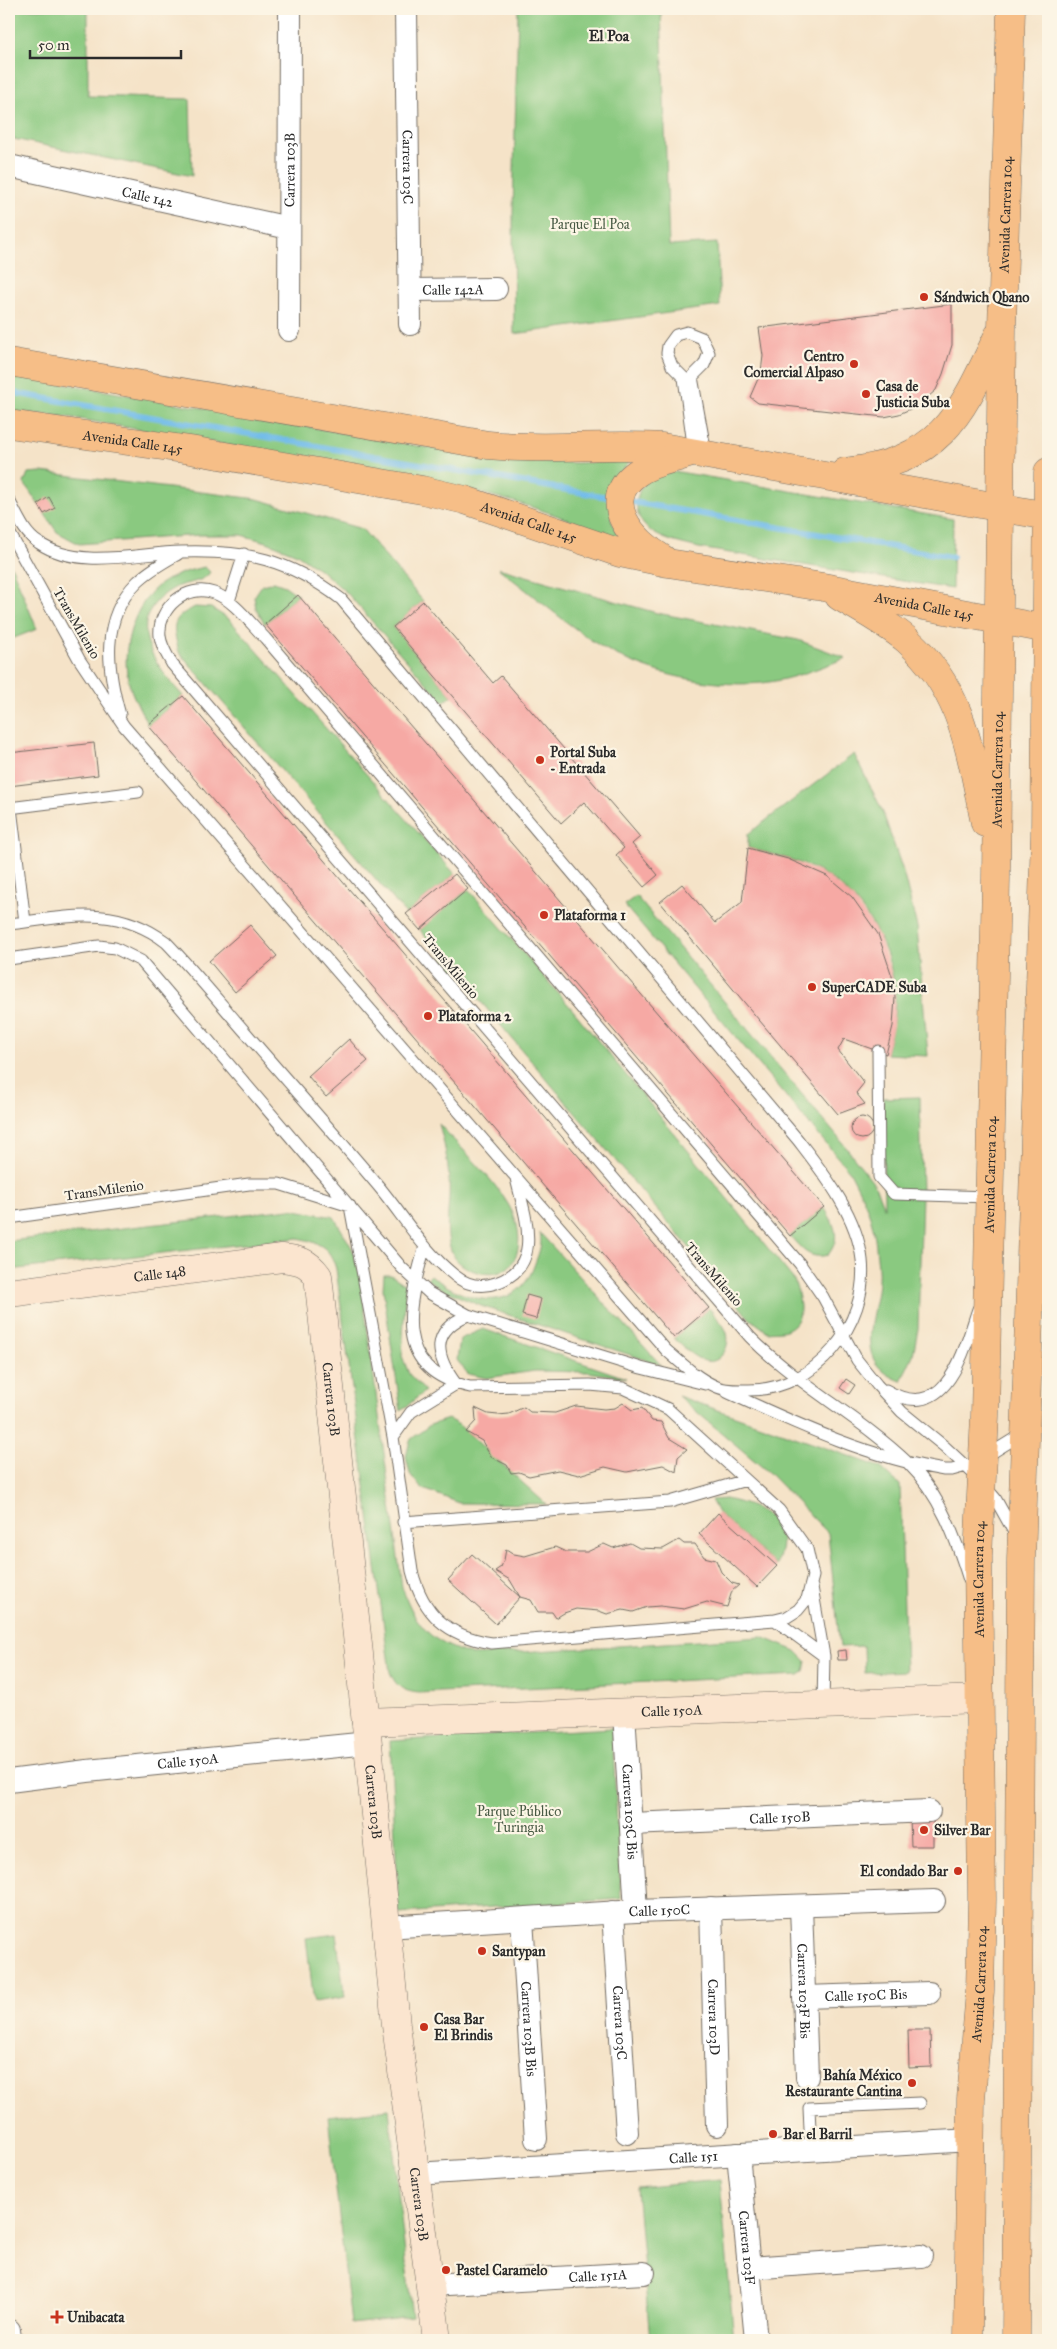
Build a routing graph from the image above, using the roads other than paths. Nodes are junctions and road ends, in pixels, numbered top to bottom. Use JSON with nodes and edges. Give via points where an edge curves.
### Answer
{"nodes":[{"id":1,"x":290,"y":9,"type":"edge"},
{"id":2,"x":406,"y":9,"type":"edge"},
{"id":3,"x":1011,"y":9,"type":"edge"},
{"id":4,"x":9,"y":166,"type":"edge"},
{"id":5,"x":289,"y":228,"type":"junction"},
{"id":6,"x":496,"y":289,"type":"dead end"},
{"id":7,"x":409,"y":290,"type":"junction"},
{"id":8,"x":410,"y":324,"type":"dead end"},
{"id":9,"x":1002,"y":328,"type":"junction"},
{"id":10,"x":289,"y":330,"type":"dead end"},
{"id":11,"x":9,"y":362,"type":"edge"},
{"id":12,"x":9,"y":424,"type":"edge"},
{"id":13,"x":700,"y":453,"type":"junction"},
{"id":14,"x":1048,"y":472,"type":"edge"},
{"id":15,"x":825,"y":475,"type":"junction"},
{"id":16,"x":9,"y":500,"type":"edge"},
{"id":17,"x":1000,"y":507,"type":"junction"},
{"id":18,"x":1048,"y":516,"type":"edge"},
{"id":19,"x":9,"y":532,"type":"edge"},
{"id":20,"x":182,"y":552,"type":"junction"},
{"id":21,"x":244,"y":554,"type":"junction"},
{"id":22,"x":668,"y":563,"type":"junction"},
{"id":23,"x":823,"y":587,"type":"junction"},
{"id":24,"x":229,"y":601,"type":"junction"},
{"id":25,"x":999,"y":620,"type":"junction"},
{"id":26,"x":1048,"y":629,"type":"edge"},
{"id":27,"x":124,"y":726,"type":"junction"},
{"id":28,"x":138,"y":792,"type":"dead end"},
{"id":29,"x":10,"y":808,"type":"edge"},
{"id":30,"x":1047,"y":829,"type":"edge"},
{"id":31,"x":996,"y":878,"type":"junction"},
{"id":32,"x":25,"y":922,"type":"junction"},
{"id":33,"x":9,"y":924,"type":"edge"},
{"id":34,"x":9,"y":959,"type":"edge"},
{"id":35,"x":878,"y":1051,"type":"dead end"},
{"id":36,"x":515,"y":1176,"type":"junction"},
{"id":37,"x":988,"y":1198,"type":"junction"},
{"id":38,"x":350,"y":1206,"type":"junction"},
{"id":39,"x":9,"y":1218,"type":"edge"},
{"id":40,"x":1040,"y":1236,"type":"edge"},
{"id":41,"x":425,"y":1246,"type":"junction"},
{"id":42,"x":310,"y":1266,"type":"joint"},
{"id":43,"x":416,"y":1281,"type":"junction"},
{"id":44,"x":986,"y":1286,"type":"junction"},
{"id":45,"x":9,"y":1293,"type":"edge"},
{"id":46,"x":468,"y":1315,"type":"junction"},
{"id":47,"x":843,"y":1336,"type":"junction"},
{"id":48,"x":798,"y":1379,"type":"junction"},
{"id":49,"x":456,"y":1384,"type":"junction"},
{"id":50,"x":877,"y":1385,"type":"junction"},
{"id":51,"x":716,"y":1387,"type":"junction"},
{"id":52,"x":1025,"y":1422,"type":"junction"},
{"id":53,"x":394,"y":1437,"type":"junction"},
{"id":54,"x":908,"y":1463,"type":"junction"},
{"id":55,"x":976,"y":1469,"type":"junction"},
{"id":56,"x":746,"y":1480,"type":"junction"},
{"id":57,"x":403,"y":1522,"type":"junction"},
{"id":58,"x":978,"y":1556,"type":"junction"},
{"id":59,"x":1021,"y":1560,"type":"junction"},
{"id":60,"x":812,"y":1587,"type":"junction"},
{"id":61,"x":978,"y":1617,"type":"junction"},
{"id":62,"x":775,"y":1620,"type":"junction"},
{"id":63,"x":824,"y":1656,"type":"junction"},
{"id":64,"x":979,"y":1699,"type":"junction"},
{"id":65,"x":823,"y":1704,"type":"junction"},
{"id":66,"x":624,"y":1712,"type":"junction"},
{"id":67,"x":367,"y":1733,"type":"junction"},
{"id":68,"x":9,"y":1781,"type":"edge"},
{"id":69,"x":929,"y":1811,"type":"dead end"},
{"id":70,"x":631,"y":1824,"type":"junction"},
{"id":71,"x":934,"y":1901,"type":"dead end"},
{"id":72,"x":801,"y":1906,"type":"junction"},
{"id":73,"x":711,"y":1908,"type":"junction"},
{"id":74,"x":636,"y":1911,"type":"junction"},
{"id":75,"x":613,"y":1912,"type":"junction"},
{"id":76,"x":522,"y":1918,"type":"junction"},
{"id":77,"x":386,"y":1926,"type":"junction"},
{"id":78,"x":930,"y":1993,"type":"dead end"},
{"id":79,"x":804,"y":1997,"type":"junction"},
{"id":80,"x":807,"y":2077,"type":"dead end"},
{"id":81,"x":920,"y":2103,"type":"dead end"},
{"id":82,"x":717,"y":2125,"type":"dead end"},
{"id":83,"x":627,"y":2133,"type":"dead end"},
{"id":84,"x":536,"y":2139,"type":"dead end"},
{"id":85,"x":970,"y":2140,"type":"junction"},
{"id":86,"x":811,"y":2150,"type":"junction"},
{"id":87,"x":738,"y":2154,"type":"junction"},
{"id":88,"x":415,"y":2174,"type":"junction"},
{"id":89,"x":921,"y":2256,"type":"dead end"},
{"id":90,"x":749,"y":2268,"type":"junction"},
{"id":91,"x":644,"y":2273,"type":"dead end"},
{"id":92,"x":430,"y":2285,"type":"junction"},
{"id":93,"x":9,"y":2330,"type":"edge"},
{"id":94,"x":10,"y":2340,"type":"edge"},
{"id":95,"x":437,"y":2340,"type":"edge"},
{"id":96,"x":756,"y":2340,"type":"edge"},
{"id":97,"x":968,"y":2340,"type":"edge"},
{"id":98,"x":1016,"y":2340,"type":"edge"}],
"edges":[{"from":1,"to":5,"type":"street","name":"Carrera 103B"},
{"from":2,"to":7,"type":"street","name":"Carrera 103C"},
{"from":3,"to":9,"type":"main road","name":"Avenida Carrera 104"},
{"from":4,"to":5,"type":"street","name":"Calle 142"},
{"from":5,"to":10,"type":"street","name":"Carrera 103B"},
{"from":6,"to":7,"type":"street","name":"Calle 142A"},
{"from":7,"to":8,"type":"street","name":"Carrera 103C"},
{"from":9,"to":15,"type":"main road","via":[[967,401],[948,427],[926,446],[880,466]]},
{"from":9,"to":17,"type":"main road","name":"Avenida Carrera 104"},
{"from":11,"to":13,"type":"main road","via":[[488,445],[520,448],[662,446]]},
{"from":12,"to":22,"type":"main road","name":"Avenida Calle 145","via":[[199,451],[422,490],[465,500],[620,553]]},
{"from":13,"to":13,"type":"lane","via":[[692,377],[704,365],[709,353],[702,338],[686,332],[671,340],[667,354],[672,366],[684,378]]},
{"from":13,"to":15,"type":"main road"},
{"from":13,"to":22,"type":"main road","via":[[646,468],[628,482],[620,498],[623,521],[638,541]]},
{"from":14,"to":18,"type":"main road"},
{"from":15,"to":17,"type":"main road"},
{"from":16,"to":20,"type":"lane","name":"TransMilenio","via":[[29,534],[39,543],[67,555],[103,557]]},
{"from":17,"to":18,"type":"main road"},
{"from":17,"to":25,"type":"main road","name":"Avenida Carrera 104"},
{"from":18,"to":26,"type":"main road"},
{"from":19,"to":27,"type":"lane","name":"TransMilenio","via":[[79,659]]},
{"from":20,"to":21,"type":"lane","name":"TransMilenio"},
{"from":20,"to":27,"type":"lane","name":"TransMilenio","via":[[137,582],[120,607],[112,628],[108,668]]},
{"from":21,"to":24,"type":"lane"},
{"from":21,"to":47,"type":"lane","name":"TransMilenio","via":[[295,569],[341,599],[826,1177],[855,1232],[862,1259],[859,1301]]},
{"from":22,"to":23,"type":"main road","name":"Avenida Calle 145"},
{"from":23,"to":25,"type":"main road","name":"Avenida Calle 145"},
{"from":23,"to":31,"type":"main road","via":[[906,639],[948,689],[968,739]]},
{"from":24,"to":47,"type":"lane","name":"TransMilenio","via":[[775,1233],[823,1297]]},
{"from":24,"to":48,"type":"lane","name":"TransMilenio","via":[[200,590],[174,601],[161,622],[160,635],[172,664],[723,1308],[773,1360]]},
{"from":25,"to":26,"type":"main road","name":"Avenida Calle 145"},
{"from":25,"to":31,"type":"main road","name":"Avenida Carrera 104"},
{"from":26,"to":30,"type":"main road"},
{"from":27,"to":36,"type":"lane","name":"TransMilenio"},
{"from":28,"to":29,"type":"lane"},
{"from":29,"to":32,"type":"lane"},
{"from":30,"to":40,"type":"main road"},
{"from":31,"to":37,"type":"main road","name":"Avenida Carrera 104"},
{"from":32,"to":33,"type":"lane","name":"TransMilenio"},
{"from":32,"to":41,"type":"lane","name":"TransMilenio","via":[[105,916],[137,924],[166,942],[378,1185]]},
{"from":34,"to":38,"type":"lane","name":"TransMilenio","via":[[99,946],[114,948],[141,961]]},
{"from":35,"to":37,"type":"lane","via":[[879,1176],[894,1194]]},
{"from":36,"to":41,"type":"lane","name":"TransMilenio","via":[[529,1236],[523,1262],[510,1276],[487,1286],[476,1286],[446,1268]]},
{"from":36,"to":51,"type":"lane","name":"TransMilenio","via":[[666,1350],[686,1368]]},
{"from":37,"to":44,"type":"main road","name":"Avenida Carrera 104"},
{"from":38,"to":39,"type":"lane","name":"TransMilenio","via":[[279,1184],[249,1184]]},
{"from":38,"to":43,"type":"lane","name":"TransMilenio"},
{"from":38,"to":53,"type":"lane","name":"TransMilenio"},
{"from":40,"to":52,"type":"main road"},
{"from":41,"to":43,"type":"lane"},
{"from":42,"to":45,"type":"street","name":"Calle 148","via":[[282,1258]]},
{"from":42,"to":67,"type":"street","name":"Carrera 103B","via":[[318,1276],[320,1289]]},
{"from":43,"to":46,"type":"lane","name":"TransMilenio"},
{"from":43,"to":49,"type":"lane","via":[[410,1325],[414,1348],[426,1367]]},
{"from":44,"to":50,"type":"lane","name":"TransMilenio","via":[[960,1362],[940,1390],[914,1400],[896,1396]]},
{"from":44,"to":55,"type":"main road","name":"Avenida Carrera 104"},
{"from":46,"to":49,"type":"lane","via":[[454,1321],[441,1340],[441,1359]]},
{"from":46,"to":51,"type":"lane","name":"TransMilenio","via":[[641,1368]]},
{"from":47,"to":48,"type":"lane","name":"TransMilenio","via":[[832,1352]]},
{"from":47,"to":50,"type":"lane","name":"TransMilenio"},
{"from":48,"to":51,"type":"lane","name":"TransMilenio","via":[[766,1390]]},
{"from":48,"to":54,"type":"lane","name":"TransMilenio","via":[[855,1419]]},
{"from":49,"to":53,"type":"lane","via":[[411,1412]]},
{"from":49,"to":56,"type":"lane","via":[[486,1388],[590,1385],[623,1388],[668,1409]]},
{"from":50,"to":55,"type":"lane","name":"TransMilenio","via":[[902,1412]]},
{"from":51,"to":54,"type":"lane","name":"TransMilenio","via":[[838,1442]]},
{"from":52,"to":55,"type":"lane","name":"TransMilenio","via":[[1014,1439]]},
{"from":52,"to":59,"type":"main road"},
{"from":53,"to":57,"type":"lane","name":"TransMilenio"},
{"from":54,"to":55,"type":"lane","name":"TransMilenio","via":[[944,1470]]},
{"from":54,"to":61,"type":"lane","name":"TransMilenio","via":[[934,1496],[945,1517],[960,1552]]},
{"from":55,"to":58,"type":"main road","name":"Avenida Carrera 104"},
{"from":55,"to":59,"type":"lane","name":"TransMilenio","via":[[1015,1534]]},
{"from":56,"to":57,"type":"lane","via":[[670,1502]]},
{"from":56,"to":60,"type":"lane","via":[[779,1510],[807,1549],[812,1563]]},
{"from":57,"to":62,"type":"lane","name":"TransMilenio","via":[[415,1584],[427,1607],[445,1625],[473,1640],[492,1643]]},
{"from":58,"to":59,"type":"main road","via":[[989,1536],[1000,1532],[1014,1540]]},
{"from":58,"to":61,"type":"main road","name":"Avenida Carrera 104"},
{"from":59,"to":98,"type":"main road"},
{"from":60,"to":62,"type":"lane","name":"TransMilenio","via":[[798,1610]]},
{"from":60,"to":63,"type":"lane"},
{"from":61,"to":64,"type":"main road","name":"Avenida Carrera 104"},
{"from":62,"to":63,"type":"lane"},
{"from":63,"to":65,"type":"lane"},
{"from":64,"to":65,"type":"street","name":"Calle 150A"},
{"from":64,"to":85,"type":"main road","name":"Avenida Carrera 104","via":[[982,1900],[980,1991]]},
{"from":65,"to":66,"type":"street","name":"Calle 150A"},
{"from":66,"to":67,"type":"street","name":"Calle 150A"},
{"from":66,"to":70,"type":"street","name":"Carrera 103C Bis"},
{"from":67,"to":68,"type":"street","name":"Calle 150A"},
{"from":67,"to":77,"type":"street","name":"Carrera 103B"},
{"from":69,"to":70,"type":"street","name":"Calle 150B"},
{"from":70,"to":74,"type":"street","name":"Carrera 103C Bis"},
{"from":71,"to":72,"type":"street","name":"Calle 150C"},
{"from":72,"to":73,"type":"street","name":"Calle 150C"},
{"from":72,"to":79,"type":"street","name":"Carrera 103F Bis"},
{"from":73,"to":74,"type":"street","name":"Calle 150C"},
{"from":73,"to":82,"type":"street","name":"Carrera 103D"},
{"from":74,"to":75,"type":"street","name":"Calle 150C"},
{"from":75,"to":76,"type":"street","name":"Calle 150C"},
{"from":75,"to":83,"type":"street","name":"Carrera 103C"},
{"from":76,"to":77,"type":"street","name":"Calle 150C"},
{"from":76,"to":84,"type":"street","name":"Carrera 103B Bis"},
{"from":77,"to":88,"type":"street","name":"Carrera 103B"},
{"from":78,"to":79,"type":"street","name":"Calle 150C Bis"},
{"from":79,"to":80,"type":"street","name":"Carrera 103F Bis"},
{"from":81,"to":86,"type":"lane","via":[[809,2108]]},
{"from":85,"to":86,"type":"street","name":"Calle 151"},
{"from":85,"to":97,"type":"main road","name":"Avenida Carrera 104"},
{"from":86,"to":87,"type":"street","name":"Calle 151"},
{"from":87,"to":88,"type":"street","name":"Calle 151"},
{"from":87,"to":90,"type":"street","name":"Carrera 103F"},
{"from":88,"to":92,"type":"street","name":"Carrera 103B"},
{"from":89,"to":90,"type":"street"},
{"from":90,"to":96,"type":"street","name":"Carrera 103F"},
{"from":91,"to":92,"type":"street","name":"Calle 151A"},
{"from":92,"to":95,"type":"street","name":"Carrera 103B"},
{"from":93,"to":94,"type":"street"}]}
